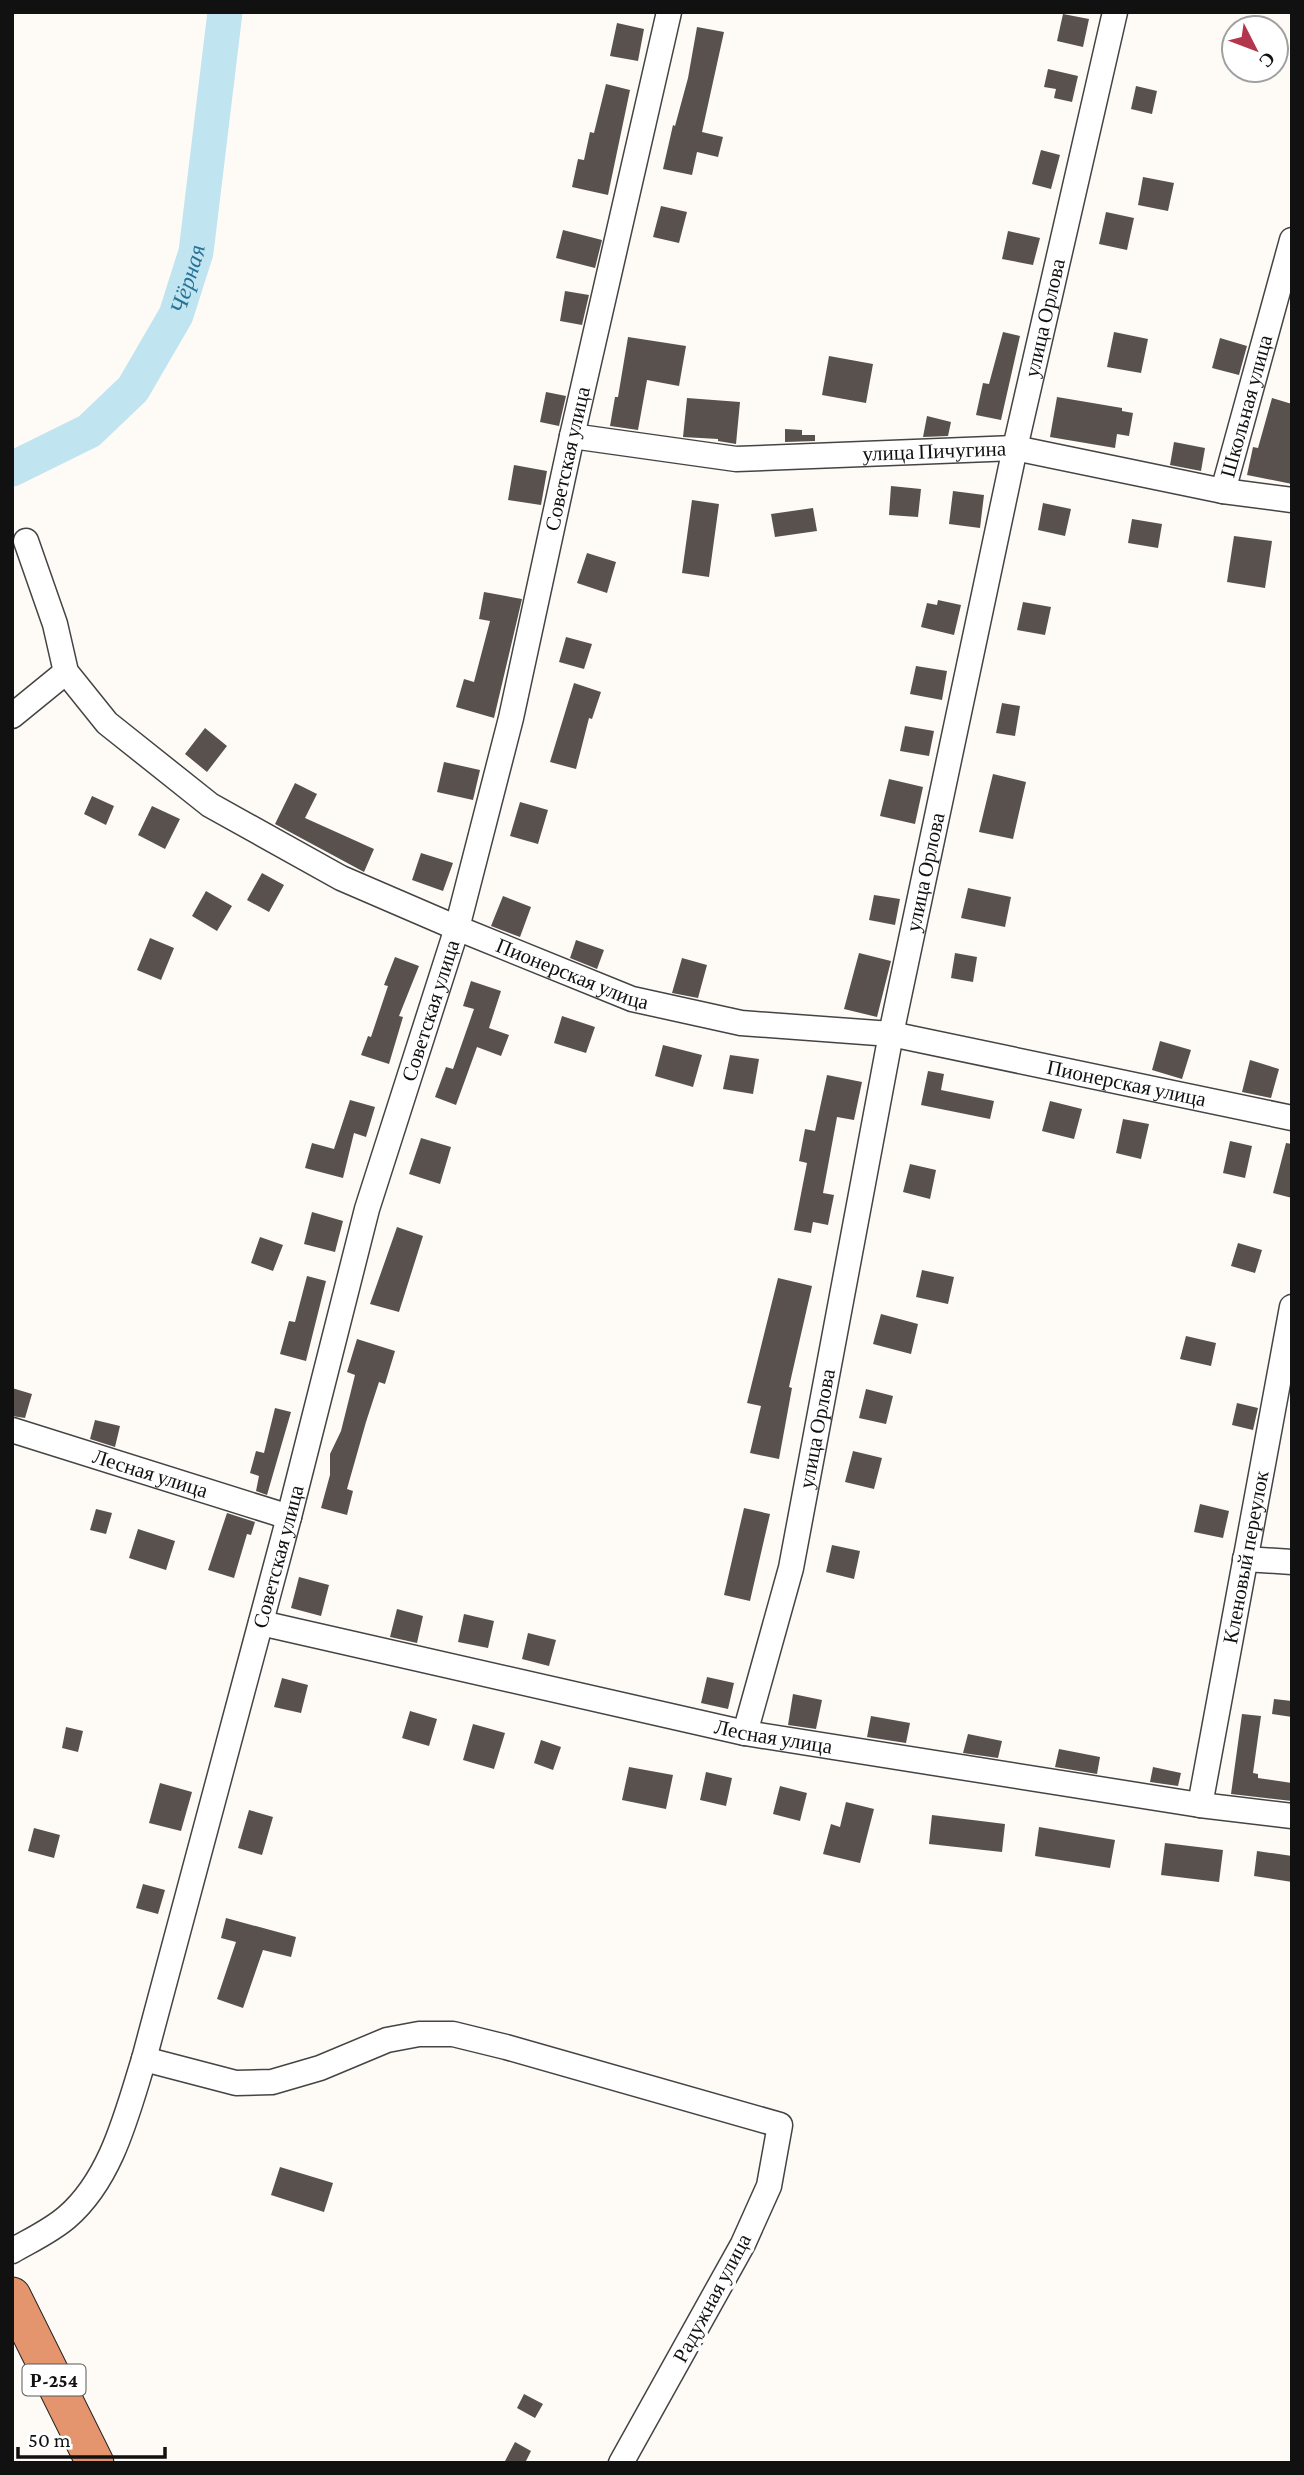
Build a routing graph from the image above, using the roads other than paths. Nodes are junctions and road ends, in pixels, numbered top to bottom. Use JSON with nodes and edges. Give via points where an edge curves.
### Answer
{"nodes":[{"id":1,"x":669,"y":12,"type":"edge"},
{"id":2,"x":1115,"y":12,"type":"edge"},
{"id":3,"x":1292,"y":240,"type":"edge"},
{"id":4,"x":572,"y":436,"type":"junction"},
{"id":5,"x":1015,"y":449,"type":"junction"},
{"id":6,"x":1223,"y":491,"type":"junction"},
{"id":7,"x":1292,"y":500,"type":"edge"},
{"id":8,"x":26,"y":541,"type":"dead end"},
{"id":9,"x":66,"y":672,"type":"junction"},
{"id":10,"x":12,"y":716,"type":"edge"},
{"id":11,"x":457,"y":928,"type":"junction"},
{"id":12,"x":891,"y":1034,"type":"junction"},
{"id":13,"x":1292,"y":1118,"type":"edge"},
{"id":14,"x":1292,"y":1307,"type":"edge"},
{"id":15,"x":12,"y":1430,"type":"edge"},
{"id":16,"x":289,"y":1517,"type":"junction"},
{"id":17,"x":1245,"y":1559,"type":"junction"},
{"id":18,"x":1292,"y":1562,"type":"edge"},
{"id":19,"x":261,"y":1623,"type":"junction"},
{"id":20,"x":745,"y":1733,"type":"junction"},
{"id":21,"x":1200,"y":1805,"type":"junction"},
{"id":22,"x":1292,"y":1816,"type":"edge"},
{"id":23,"x":144,"y":2059,"type":"junction"},
{"id":24,"x":12,"y":2250,"type":"edge"},
{"id":25,"x":12,"y":2296,"type":"edge"},
{"id":26,"x":95,"y":2463,"type":"edge"},
{"id":27,"x":621,"y":2463,"type":"edge"}],
"edges":[{"from":1,"to":4,"type":"street","name":"Советская улица"},
{"from":2,"to":5,"type":"street","name":"улица Орлова"},
{"from":3,"to":6,"type":"street","name":"Школьная улица"},
{"from":4,"to":5,"type":"street","name":"улица Пичугина","via":[[736,459]]},
{"from":4,"to":11,"type":"street","name":"Советская улица","via":[[511,718]]},
{"from":5,"to":6,"type":"street","name":"улица Пичугина"},
{"from":5,"to":12,"type":"street","name":"улица Орлова"},
{"from":6,"to":7,"type":"street","name":"улица Пичугина"},
{"from":8,"to":9,"type":"street","name":"Пионерская улица"},
{"from":9,"to":10,"type":"street"},
{"from":9,"to":11,"type":"street","name":"Пионерская улица","via":[[107,723],[211,805],[341,878]]},
{"from":11,"to":12,"type":"street","name":"Пионерская улица","via":[[632,999],[741,1023]]},
{"from":11,"to":16,"type":"street","name":"Советская улица","via":[[367,1209]]},
{"from":12,"to":13,"type":"street","name":"Пионерская улица"},
{"from":12,"to":20,"type":"street","name":"улица Орлова","via":[[791,1568]]},
{"from":14,"to":17,"type":"street","name":"Кленовый переулок"},
{"from":15,"to":16,"type":"street","name":"Лесная улица"},
{"from":16,"to":19,"type":"street","name":"Советская улица"},
{"from":17,"to":18,"type":"street"},
{"from":17,"to":21,"type":"street","name":"Кленовый переулок"},
{"from":19,"to":20,"type":"street","name":"Лесная улица"},
{"from":19,"to":23,"type":"street","name":"Советская улица"},
{"from":20,"to":21,"type":"street","name":"Лесная улица"},
{"from":21,"to":22,"type":"street","name":"Лесная улица"},
{"from":23,"to":24,"type":"street","name":"Советская улица","via":[[125,2121],[88,2194],[68,2216]]},
{"from":23,"to":27,"type":"street","name":"Радужная улица","via":[[236,2083],[272,2082],[387,2040],[453,2034],[780,2125],[769,2186],[743,2244]]},
{"from":25,"to":26,"type":"highway","number":"Р-254"}]}
